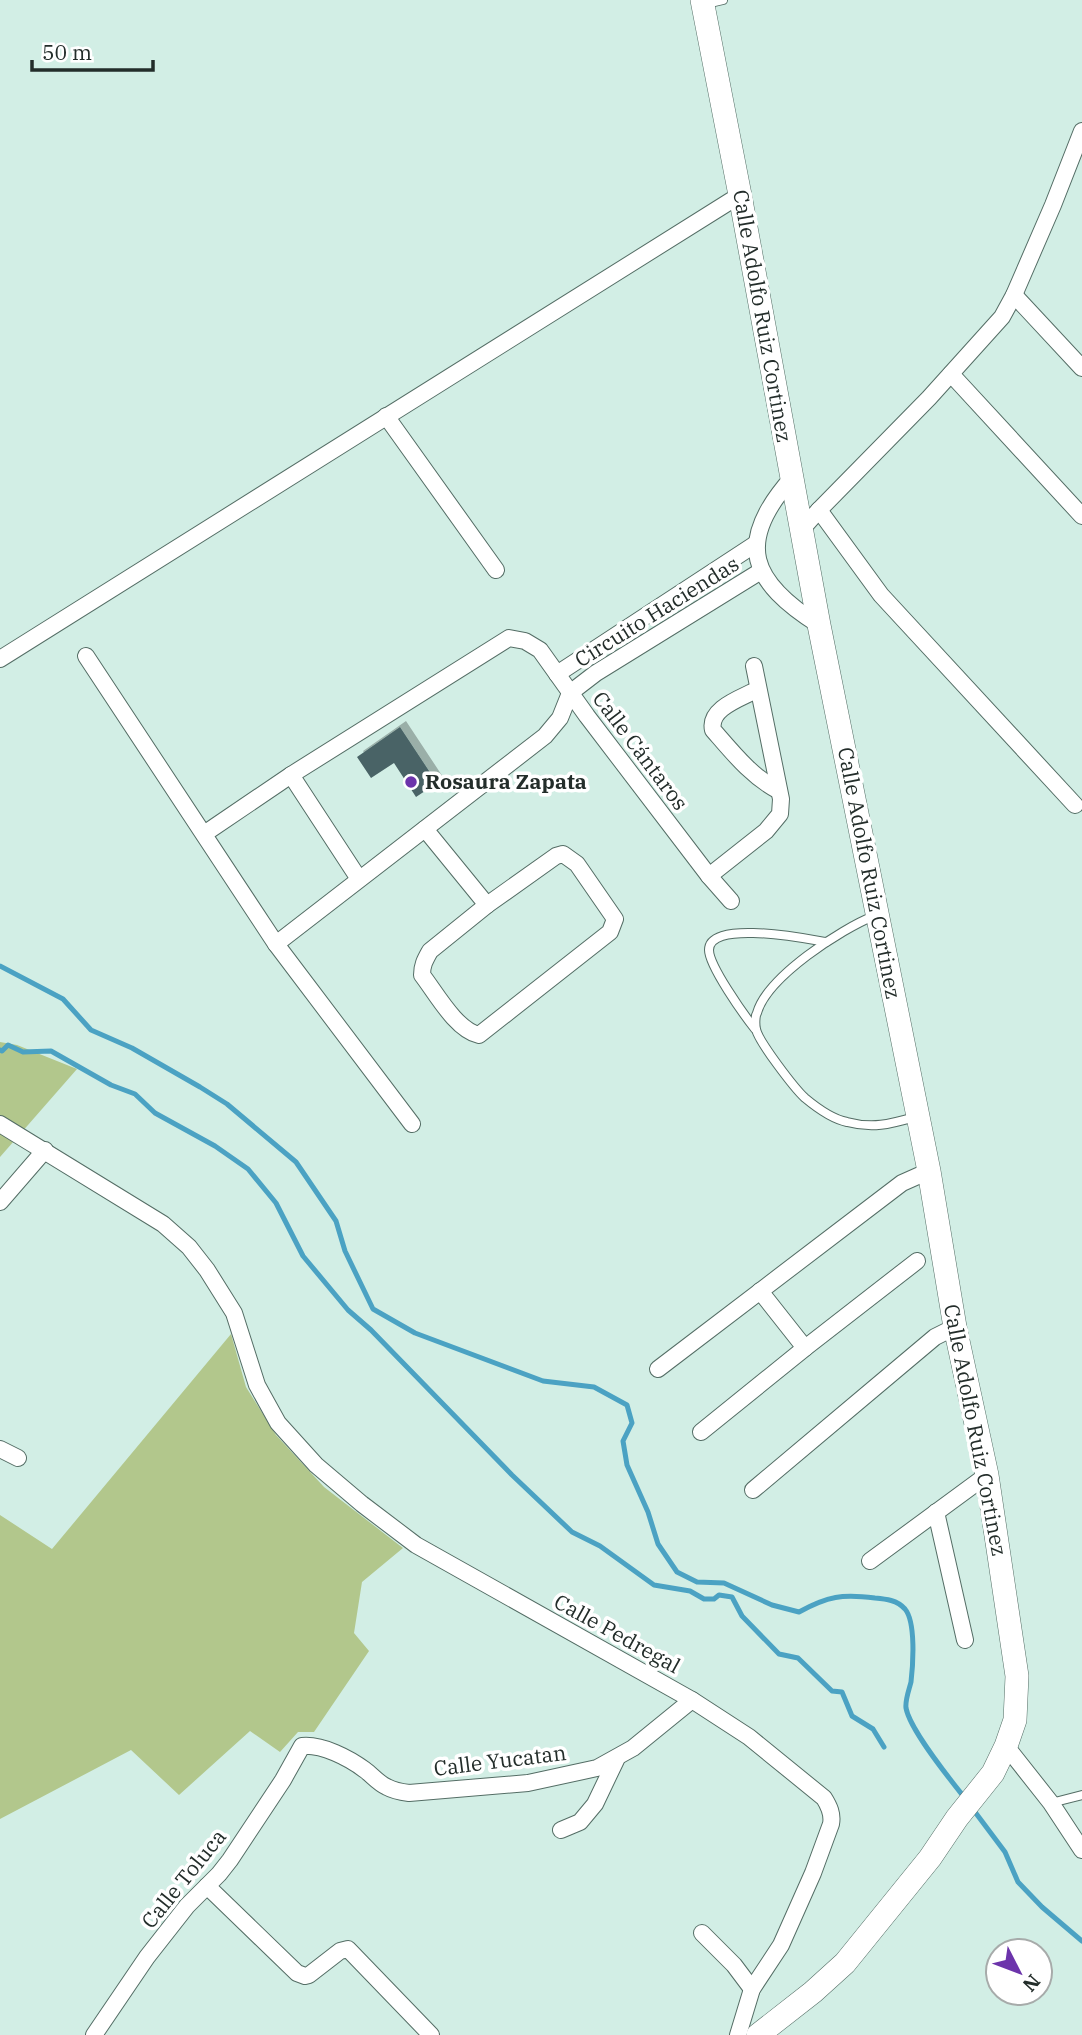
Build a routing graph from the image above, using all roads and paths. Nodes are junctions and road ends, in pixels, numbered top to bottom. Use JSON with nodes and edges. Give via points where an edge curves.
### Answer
{"nodes":[{"id":1,"x":709,"y":2,"type":"edge"},
{"id":2,"x":1082,"y":131,"type":"edge"},
{"id":3,"x":740,"y":195,"type":"junction"},
{"id":4,"x":1014,"y":295,"type":"junction"},
{"id":5,"x":1082,"y":368,"type":"edge"},
{"id":6,"x":951,"y":374,"type":"junction"},
{"id":7,"x":386,"y":416,"type":"junction"},
{"id":8,"x":792,"y":478,"type":"junction"},
{"id":9,"x":819,"y":510,"type":"junction"},
{"id":10,"x":1082,"y":516,"type":"edge"},
{"id":11,"x":802,"y":529,"type":"junction"},
{"id":12,"x":757,"y":542,"type":"junction"},
{"id":13,"x":496,"y":569,"type":"dead end"},
{"id":14,"x":761,"y":571,"type":"junction"},
{"id":15,"x":819,"y":625,"type":"junction"},
{"id":16,"x":86,"y":656,"type":"dead end"},
{"id":17,"x":0,"y":659,"type":"edge"},
{"id":18,"x":754,"y":666,"type":"dead end"},
{"id":19,"x":557,"y":674,"type":"junction"},
{"id":20,"x":758,"y":689,"type":"junction"},
{"id":21,"x":570,"y":693,"type":"junction"},
{"id":22,"x":292,"y":775,"type":"junction"},
{"id":23,"x":779,"y":791,"type":"junction"},
{"id":24,"x":1075,"y":805,"type":"dead end"},
{"id":25,"x":425,"y":829,"type":"junction"},
{"id":26,"x":204,"y":834,"type":"junction"},
{"id":27,"x":709,"y":876,"type":"junction"},
{"id":28,"x":359,"y":878,"type":"junction"},
{"id":29,"x":731,"y":901,"type":"dead end"},
{"id":30,"x":487,"y":905,"type":"junction"},
{"id":31,"x":877,"y":915,"type":"junction"},
{"id":32,"x":825,"y":942,"type":"junction"},
{"id":33,"x":276,"y":944,"type":"junction"},
{"id":34,"x":756,"y":1030,"type":"junction"},
{"id":35,"x":917,"y":1116,"type":"junction"},
{"id":36,"x":0,"y":1124,"type":"edge"},
{"id":37,"x":412,"y":1124,"type":"dead end"},
{"id":38,"x":44,"y":1150,"type":"junction"},
{"id":39,"x":929,"y":1171,"type":"junction"},
{"id":40,"x":0,"y":1202,"type":"edge"},
{"id":41,"x":917,"y":1261,"type":"dead end"},
{"id":42,"x":761,"y":1291,"type":"junction"},
{"id":43,"x":955,"y":1327,"type":"junction"},
{"id":44,"x":805,"y":1349,"type":"junction"},
{"id":45,"x":658,"y":1369,"type":"dead end"},
{"id":46,"x":701,"y":1433,"type":"dead end"},
{"id":47,"x":0,"y":1449,"type":"edge"},
{"id":48,"x":18,"y":1458,"type":"dead end"},
{"id":49,"x":987,"y":1475,"type":"junction"},
{"id":50,"x":753,"y":1490,"type":"dead end"},
{"id":51,"x":936,"y":1512,"type":"junction"},
{"id":52,"x":870,"y":1561,"type":"dead end"},
{"id":53,"x":965,"y":1640,"type":"dead end"},
{"id":54,"x":692,"y":1700,"type":"junction"},
{"id":55,"x":302,"y":1746,"type":"joint"},
{"id":56,"x":1006,"y":1746,"type":"junction"},
{"id":57,"x":615,"y":1760,"type":"junction"},
{"id":58,"x":1082,"y":1795,"type":"edge"},
{"id":59,"x":1051,"y":1803,"type":"junction"},
{"id":60,"x":561,"y":1830,"type":"dead end"},
{"id":61,"x":1082,"y":1850,"type":"edge"},
{"id":62,"x":206,"y":1886,"type":"junction"},
{"id":63,"x":702,"y":1933,"type":"dead end"},
{"id":64,"x":752,"y":1989,"type":"junction"},
{"id":65,"x":94,"y":2035,"type":"edge"},
{"id":66,"x":431,"y":2035,"type":"edge"},
{"id":67,"x":738,"y":2035,"type":"edge"},
{"id":68,"x":758,"y":2035,"type":"edge"}],
"edges":[{"from":1,"to":3,"type":"main road","name":"Calle Adolfo Ruiz Cortinez"},
{"from":2,"to":4,"type":"street"},
{"from":3,"to":7,"type":"street"},
{"from":3,"to":8,"type":"main road","name":"Calle Adolfo Ruiz Cortinez"},
{"from":4,"to":5,"type":"street"},
{"from":4,"to":6,"type":"street","via":[[1002,317]]},
{"from":6,"to":9,"type":"street"},
{"from":6,"to":10,"type":"street"},
{"from":7,"to":13,"type":"street"},
{"from":7,"to":17,"type":"street"},
{"from":8,"to":11,"type":"main road","name":"Calle Adolfo Ruiz Cortinez"},
{"from":8,"to":12,"type":"street","via":[[765,515]]},
{"from":9,"to":11,"type":"street"},
{"from":9,"to":24,"type":"street","via":[[881,595]]},
{"from":11,"to":15,"type":"main road","name":"Calle Adolfo Ruiz Cortinez"},
{"from":12,"to":14,"type":"street"},
{"from":12,"to":19,"type":"street","name":"Circuito Haciendas"},
{"from":14,"to":15,"type":"street","via":[[796,611]]},
{"from":14,"to":21,"type":"street","name":"Circuito Haciendas","via":[[617,658]]},
{"from":15,"to":31,"type":"main road","name":"Calle Adolfo Ruiz Cortinez"},
{"from":16,"to":26,"type":"street"},
{"from":18,"to":20,"type":"street"},
{"from":19,"to":21,"type":"street","name":"Calle Cántaros"},
{"from":19,"to":22,"type":"street","name":"Calle Cántaros","via":[[540,650],[509,638]]},
{"from":20,"to":23,"type":"street"},
{"from":20,"to":23,"type":"street","via":[[719,710],[713,730],[742,763]]},
{"from":21,"to":25,"type":"street","name":"Circuito Haciendas","via":[[561,718],[545,736]]},
{"from":21,"to":27,"type":"street","name":"Calle Cántaros"},
{"from":22,"to":26,"type":"street"},
{"from":22,"to":28,"type":"street"},
{"from":23,"to":27,"type":"street","via":[[780,814],[766,831]]},
{"from":25,"to":28,"type":"street","name":"Circuito Haciendas"},
{"from":25,"to":30,"type":"street"},
{"from":26,"to":33,"type":"street"},
{"from":27,"to":29,"type":"street","name":"Calle Cántaros"},
{"from":28,"to":33,"type":"street","name":"Circuito Haciendas"},
{"from":30,"to":30,"type":"street","via":[[430,951],[422,966],[422,975],[457,1022],[479,1035],[606,937],[615,919],[577,864],[563,854]]},
{"from":31,"to":32,"type":"lane"},
{"from":31,"to":35,"type":"main road","name":"Calle Adolfo Ruiz Cortinez"},
{"from":32,"to":34,"type":"lane","via":[[764,997],[756,1014]]},
{"from":32,"to":34,"type":"lane","via":[[732,933],[710,944],[708,951],[722,980]]},
{"from":33,"to":37,"type":"street"},
{"from":34,"to":35,"type":"lane","via":[[804,1097],[826,1113],[863,1126],[885,1126]]},
{"from":35,"to":39,"type":"main road","name":"Calle Adolfo Ruiz Cortinez"},
{"from":36,"to":38,"type":"street","name":"Calle Pedregal"},
{"from":38,"to":40,"type":"street"},
{"from":38,"to":54,"type":"street","name":"Calle Pedregal","via":[[163,1224],[189,1247],[234,1313],[257,1385],[278,1423],[316,1465],[416,1545]]},
{"from":39,"to":42,"type":"street","via":[[902,1183]]},
{"from":39,"to":43,"type":"main road","name":"Calle Adolfo Ruiz Cortinez"},
{"from":41,"to":44,"type":"street"},
{"from":42,"to":44,"type":"street"},
{"from":42,"to":45,"type":"street"},
{"from":43,"to":49,"type":"main road","name":"Calle Adolfo Ruiz Cortinez"},
{"from":43,"to":50,"type":"street","via":[[934,1337]]},
{"from":44,"to":46,"type":"street"},
{"from":47,"to":48,"type":"street"},
{"from":49,"to":51,"type":"street"},
{"from":49,"to":56,"type":"main road","name":"Calle Adolfo Ruiz Cortinez","via":[[1017,1675],[1015,1720]]},
{"from":51,"to":52,"type":"street"},
{"from":51,"to":53,"type":"street"},
{"from":54,"to":57,"type":"street","name":"Calle Yucatan"},
{"from":54,"to":64,"type":"street","name":"Calle Pedregal","via":[[785,1764],[824,1798],[832,1817],[781,1945]]},
{"from":55,"to":57,"type":"street","name":"Calle Yucatan","via":[[316,1746],[346,1759],[386,1787],[409,1793],[528,1783]]},
{"from":55,"to":62,"type":"street","name":"Calle Toluca","via":[[230,1860]]},
{"from":56,"to":59,"type":"street"},
{"from":56,"to":68,"type":"main road","name":"Calle Adolfo Ruiz Cortinez","via":[[993,1773],[845,1964]]},
{"from":57,"to":60,"type":"street","via":[[595,1804],[580,1822]]},
{"from":58,"to":59,"type":"lane"},
{"from":59,"to":61,"type":"street"},
{"from":62,"to":65,"type":"street","name":"Calle Toluca","via":[[147,1957]]},
{"from":62,"to":66,"type":"street","via":[[298,1973],[309,1975],[348,1949]]},
{"from":63,"to":64,"type":"street"},
{"from":64,"to":67,"type":"street","name":"Calle Pedregal"}]}
